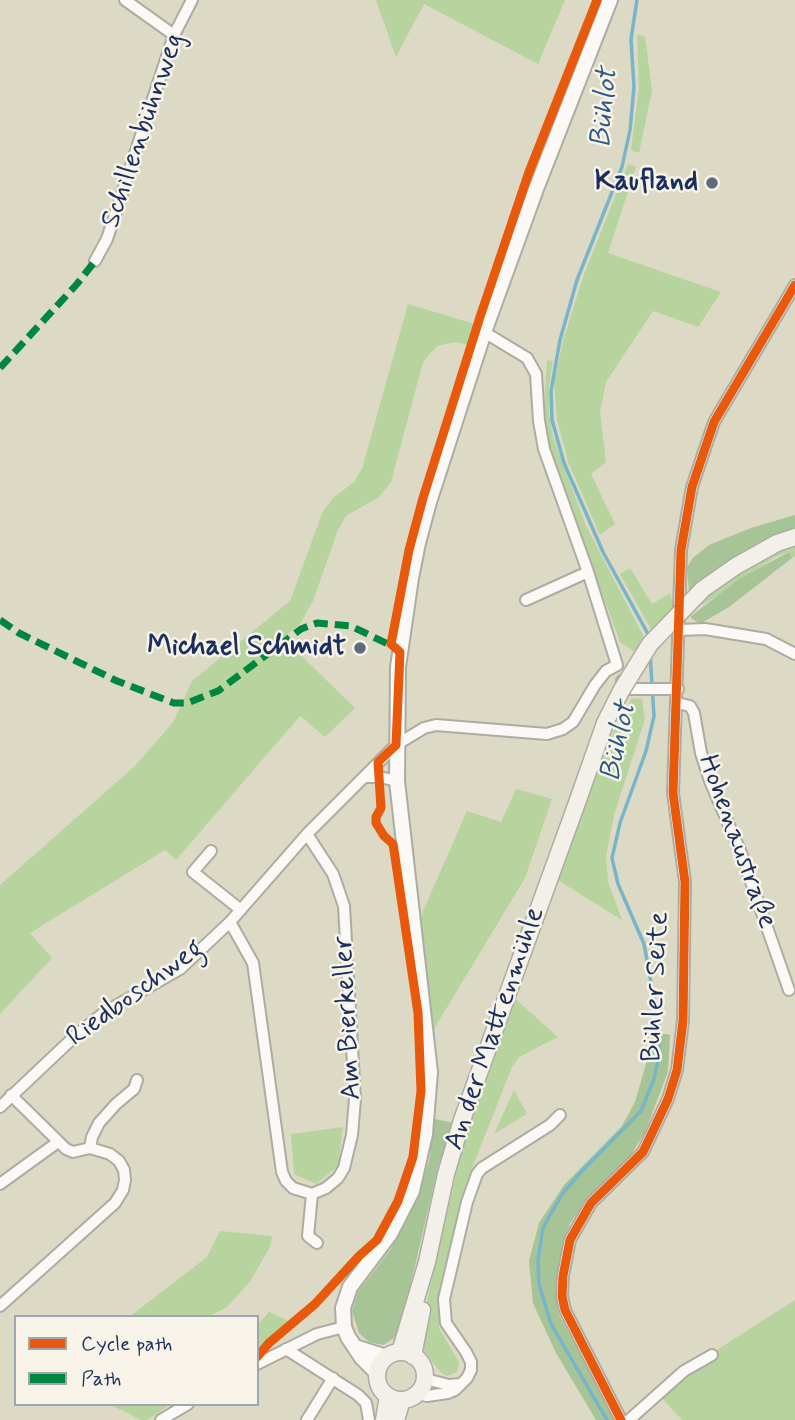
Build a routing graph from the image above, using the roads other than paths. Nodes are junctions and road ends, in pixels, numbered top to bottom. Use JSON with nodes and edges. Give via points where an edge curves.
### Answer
{"nodes":[{"id":1,"x":125,"y":0,"type":"edge"},
{"id":2,"x":192,"y":0,"type":"edge"},
{"id":3,"x":610,"y":0,"type":"edge"},
{"id":4,"x":174,"y":35,"type":"junction"},
{"id":5,"x":95,"y":261,"type":"dead end"},
{"id":6,"x":795,"y":285,"type":"edge"},
{"id":7,"x":484,"y":332,"type":"junction"},
{"id":8,"x":795,"y":537,"type":"edge"},
{"id":9,"x":588,"y":572,"type":"junction"},
{"id":10,"x":526,"y":600,"type":"dead end"},
{"id":11,"x":680,"y":630,"type":"junction"},
{"id":12,"x":795,"y":654,"type":"edge"},
{"id":13,"x":620,"y":678,"type":"dead end"},
{"id":14,"x":678,"y":689,"type":"junction"},
{"id":15,"x":677,"y":703,"type":"junction"},
{"id":16,"x":396,"y":745,"type":"junction"},
{"id":17,"x":364,"y":777,"type":"junction"},
{"id":18,"x":397,"y":781,"type":"junction"},
{"id":19,"x":307,"y":834,"type":"junction"},
{"id":20,"x":211,"y":851,"type":"dead end"},
{"id":21,"x":242,"y":910,"type":"junction"},
{"id":22,"x":230,"y":922,"type":"junction"},
{"id":23,"x":789,"y":990,"type":"dead end"},
{"id":24,"x":137,"y":1080,"type":"dead end"},
{"id":25,"x":11,"y":1095,"type":"junction"},
{"id":26,"x":0,"y":1107,"type":"edge"},
{"id":27,"x":560,"y":1115,"type":"dead end"},
{"id":28,"x":58,"y":1142,"type":"junction"},
{"id":29,"x":90,"y":1148,"type":"junction"},
{"id":30,"x":0,"y":1184,"type":"edge"},
{"id":31,"x":313,"y":1194,"type":"junction"},
{"id":32,"x":317,"y":1243,"type":"dead end"},
{"id":33,"x":0,"y":1306,"type":"edge"},
{"id":34,"x":344,"y":1327,"type":"junction"},
{"id":35,"x":354,"y":1346,"type":"junction"},
{"id":36,"x":286,"y":1349,"type":"junction"},
{"id":37,"x":400,"y":1355,"type":"junction"},
{"id":38,"x":712,"y":1355,"type":"dead end"},
{"id":39,"x":259,"y":1363,"type":"edge"},
{"id":40,"x":377,"y":1373,"type":"junction"},
{"id":41,"x":333,"y":1378,"type":"junction"},
{"id":42,"x":461,"y":1384,"type":"junction"},
{"id":43,"x":408,"y":1392,"type":"junction"},
{"id":44,"x":185,"y":1406,"type":"edge"},
{"id":45,"x":161,"y":1420,"type":"edge"},
{"id":46,"x":307,"y":1420,"type":"edge"},
{"id":47,"x":369,"y":1420,"type":"edge"},
{"id":48,"x":384,"y":1420,"type":"edge"},
{"id":49,"x":396,"y":1420,"type":"edge"},
{"id":50,"x":621,"y":1420,"type":"edge"},
{"id":51,"x":629,"y":1420,"type":"edge"}],
"edges":[{"from":1,"to":4,"type":"street"},
{"from":2,"to":4,"type":"street","name":"Schillenbühnweg"},
{"from":3,"to":7,"type":"street"},
{"from":4,"to":5,"type":"street","name":"Schillenbühnweg","via":[[107,239]]},
{"from":6,"to":11,"type":"street","name":"Bühler Seite","via":[[714,422],[692,488],[681,550]]},
{"from":7,"to":9,"type":"street","via":[[527,358],[536,374],[544,449]]},
{"from":7,"to":16,"type":"street","via":[[418,543],[400,652]]},
{"from":8,"to":37,"type":"main road","name":"An der Mattenmühle","bridge":true,"via":[[736,566],[703,589],[650,644],[605,723],[461,1120],[427,1262],[425,1294]]},
{"from":9,"to":10,"type":"street"},
{"from":9,"to":16,"type":"street","name":"Riedboschweg","via":[[617,665],[595,685],[573,722],[547,734],[436,725]]},
{"from":11,"to":12,"type":"street","via":[[705,629],[766,639]]},
{"from":11,"to":14,"type":"street","name":"Bühler Seite"},
{"from":13,"to":14,"type":"street","via":[[628,689]]},
{"from":14,"to":15,"type":"street","name":"Bühler Seite"},
{"from":15,"to":23,"type":"street","name":"Hohenaustraße","via":[[690,706],[694,713],[710,781],[741,853]]},
{"from":15,"to":50,"type":"street","name":"Bühler Seite","via":[[673,793],[685,881],[683,1021],[677,1070],[643,1152],[591,1203],[570,1240],[563,1276],[565,1310]]},
{"from":16,"to":17,"type":"street","name":"Riedboschweg"},
{"from":16,"to":18,"type":"street"},
{"from":17,"to":18,"type":"street"},
{"from":17,"to":19,"type":"street","name":"Riedboschweg"},
{"from":18,"to":34,"type":"street","via":[[429,1048],[428,1115],[412,1191],[390,1234],[350,1287],[343,1308]]},
{"from":19,"to":21,"type":"street","name":"Riedboschweg"},
{"from":19,"to":31,"type":"street","name":"Am Bierkeller","via":[[333,874],[344,906],[355,1099],[344,1168],[338,1178]]},
{"from":20,"to":21,"type":"street","via":[[194,872]]},
{"from":21,"to":22,"type":"street","name":"Riedboschweg"},
{"from":22,"to":25,"type":"street","name":"Riedboschweg","via":[[180,969],[105,1012]]},
{"from":22,"to":31,"type":"street","via":[[253,963],[282,1172],[293,1188]]},
{"from":24,"to":29,"type":"street","via":[[134,1089],[99,1123]]},
{"from":25,"to":26,"type":"street","name":"Riedboschweg"},
{"from":25,"to":28,"type":"street"},
{"from":27,"to":42,"type":"street","name":"An der Mattenmühle","via":[[482,1168],[472,1183],[444,1299],[446,1323],[471,1362]]},
{"from":28,"to":29,"type":"street","via":[[73,1152]]},
{"from":28,"to":30,"type":"street"},
{"from":29,"to":33,"type":"street","via":[[119,1161],[125,1180],[120,1197]]},
{"from":31,"to":32,"type":"street","via":[[307,1236]]},
{"from":34,"to":35,"type":"street"},
{"from":34,"to":36,"type":"street"},
{"from":35,"to":37,"type":"street"},
{"from":35,"to":40,"type":"street"},
{"from":36,"to":39,"type":"street"},
{"from":36,"to":41,"type":"street"},
{"from":37,"to":40,"type":"main road","name":"An der Mattenmühle"},
{"from":37,"to":43,"type":"main road","via":[[424,1370]]},
{"from":38,"to":51,"type":"street","via":[[684,1371]]},
{"from":40,"to":43,"type":"main road","via":[[377,1382]]},
{"from":41,"to":46,"type":"street"},
{"from":41,"to":47,"type":"street","via":[[366,1402]]},
{"from":42,"to":43,"type":"street"},
{"from":42,"to":43,"type":"street","via":[[441,1396]]},
{"from":43,"to":48,"type":"main road"},
{"from":43,"to":49,"type":"main road"},
{"from":44,"to":45,"type":"street"}]}
